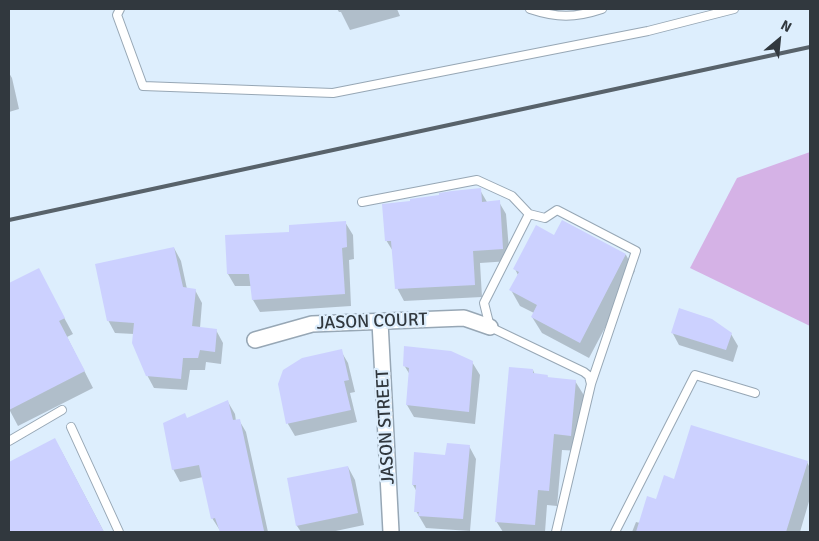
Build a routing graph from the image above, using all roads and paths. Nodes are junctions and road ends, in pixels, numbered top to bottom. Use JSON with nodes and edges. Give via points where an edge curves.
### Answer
{"nodes":[{"id":1,"x":120,"y":9,"type":"edge"},
{"id":2,"x":530,"y":9,"type":"edge"},
{"id":3,"x":602,"y":9,"type":"edge"},
{"id":4,"x":734,"y":9,"type":"edge"},
{"id":5,"x":362,"y":202,"type":"dead end"},
{"id":6,"x":529,"y":214,"type":"junction"},
{"id":7,"x":380,"y":322,"type":"junction"},
{"id":8,"x":490,"y":327,"type":"junction"},
{"id":9,"x":255,"y":340,"type":"dead end"},
{"id":10,"x":592,"y":384,"type":"junction"},
{"id":11,"x":755,"y":393,"type":"dead end"},
{"id":12,"x":62,"y":410,"type":"dead end"},
{"id":13,"x":71,"y":427,"type":"dead end"},
{"id":14,"x":9,"y":440,"type":"edge"},
{"id":15,"x":119,"y":532,"type":"edge"},
{"id":16,"x":391,"y":532,"type":"edge"},
{"id":17,"x":556,"y":532,"type":"edge"},
{"id":18,"x":615,"y":532,"type":"edge"}],
"edges":[{"from":1,"to":4,"type":"lane","via":[[117,15],[143,86],[333,93],[648,31]]},
{"from":2,"to":3,"type":"lane","via":[[548,15],[581,16]]},
{"from":5,"to":6,"type":"lane","via":[[477,180],[512,196]]},
{"from":6,"to":8,"type":"lane","via":[[484,304]]},
{"from":6,"to":10,"type":"lane","via":[[545,218],[557,210],[636,251]]},
{"from":7,"to":8,"type":"street","name":"JASON COURT","via":[[464,318]]},
{"from":7,"to":9,"type":"street","name":"JASON COURT","via":[[312,324]]},
{"from":7,"to":16,"type":"street","name":"JASON STREET"},
{"from":8,"to":10,"type":"lane","via":[[584,372]]},
{"from":10,"to":17,"type":"lane"},
{"from":11,"to":18,"type":"lane","via":[[695,375]]},
{"from":12,"to":14,"type":"lane"},
{"from":13,"to":15,"type":"lane"}]}
